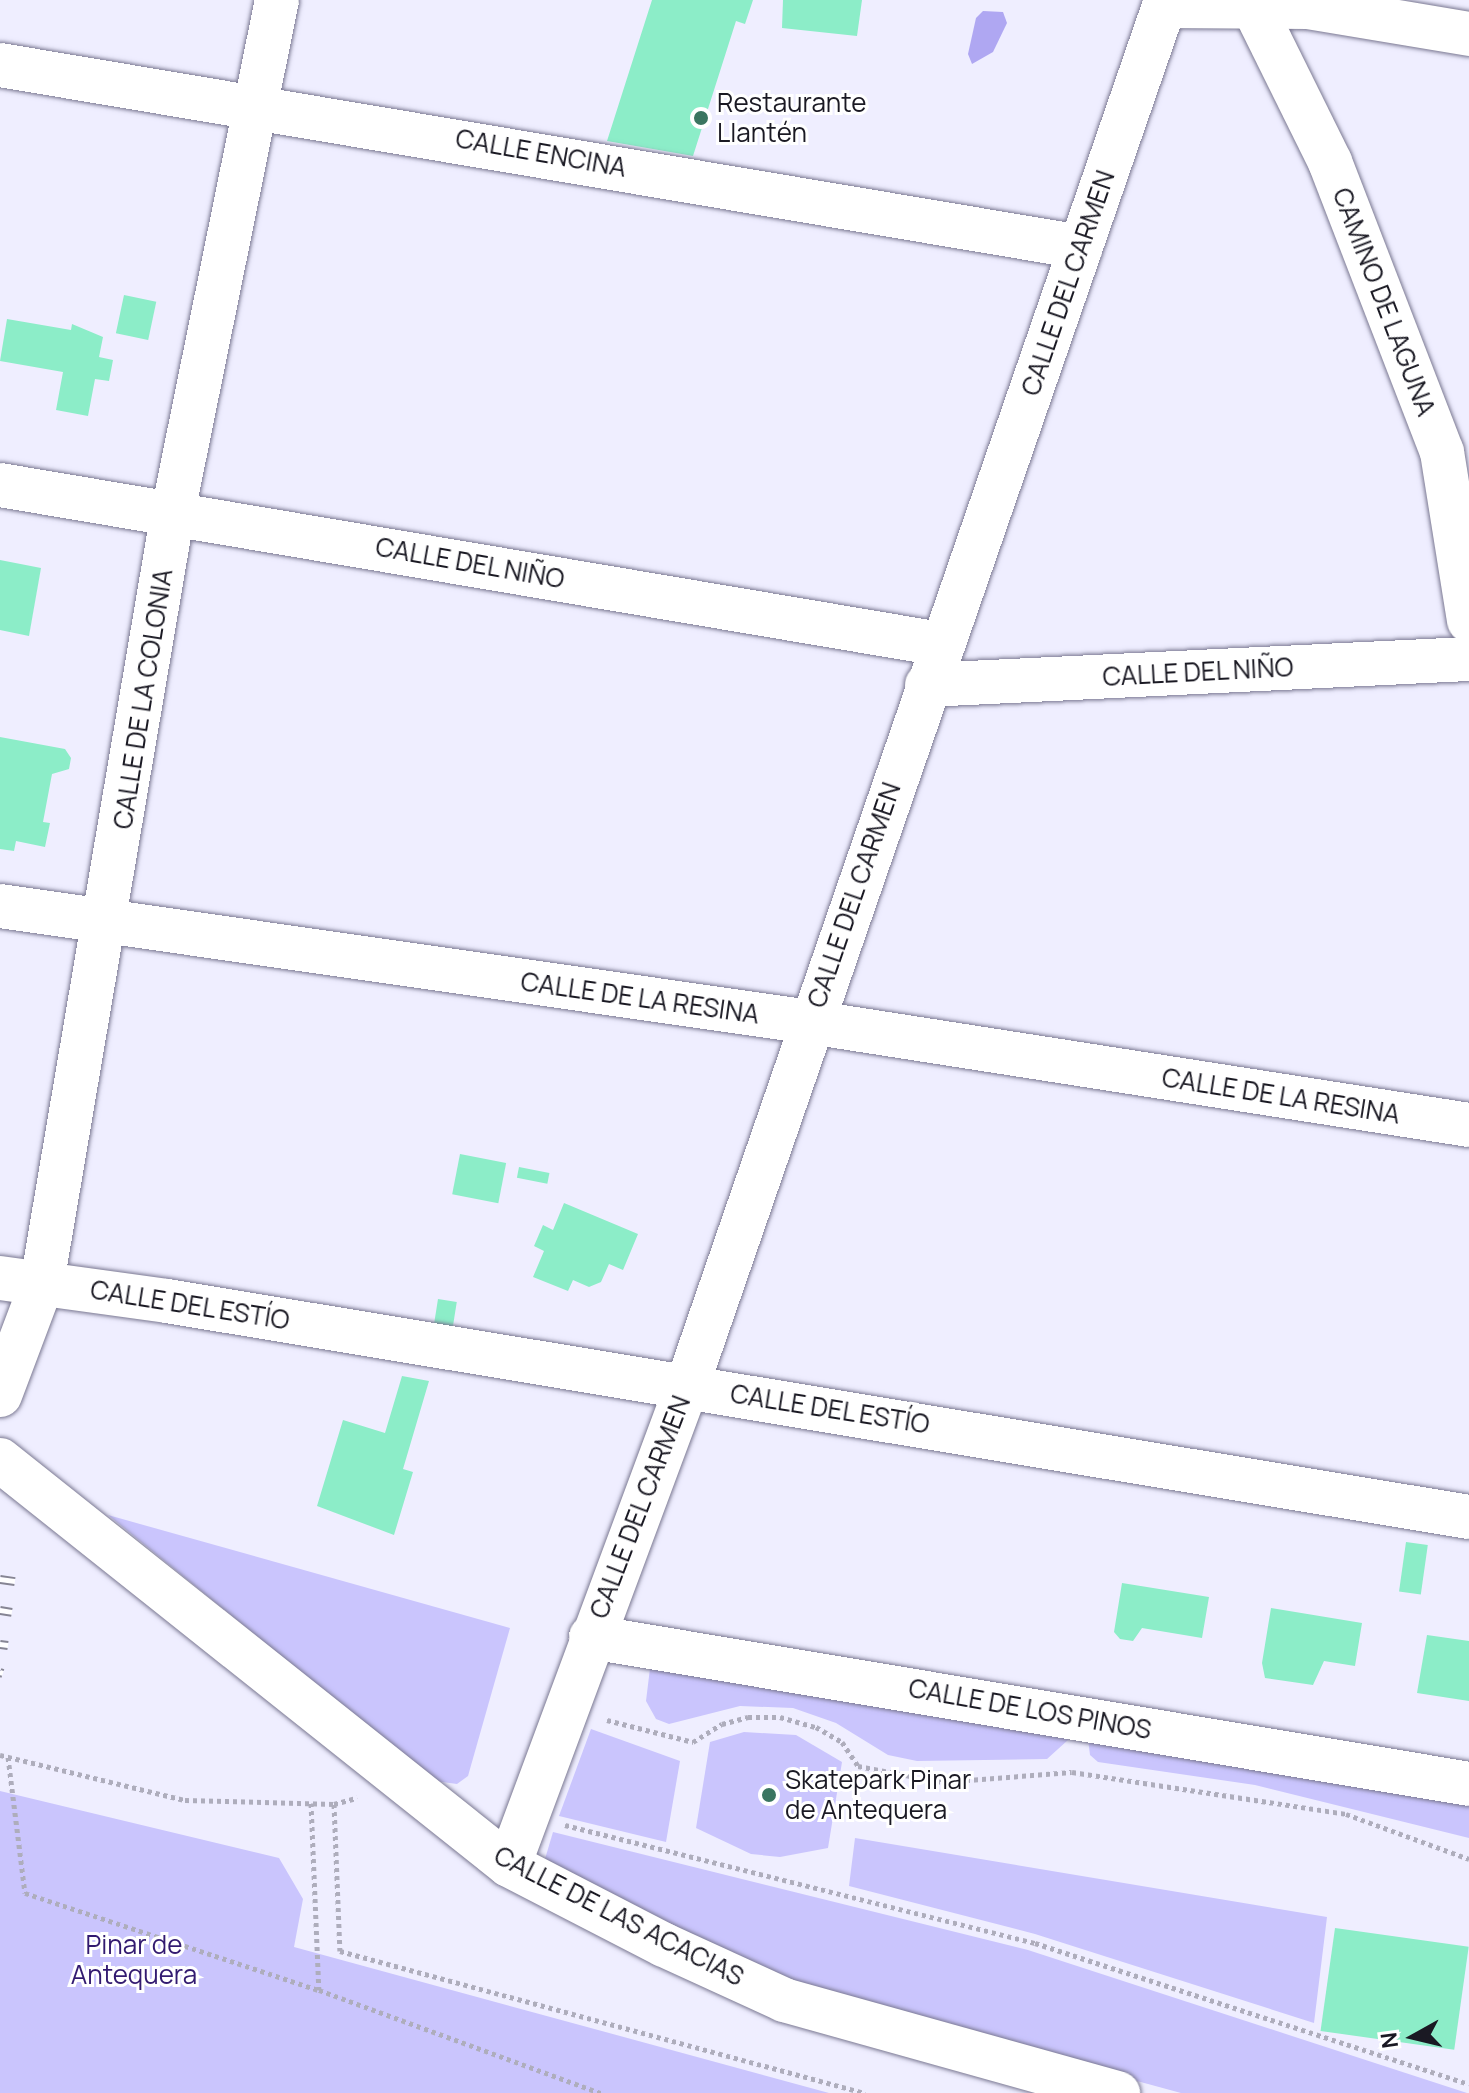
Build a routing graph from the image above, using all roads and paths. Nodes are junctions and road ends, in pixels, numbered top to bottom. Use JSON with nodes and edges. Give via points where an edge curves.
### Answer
{"nodes":[{"id":1,"x":277,"y":0,"type":"edge"},
{"id":2,"x":1251,"y":3,"type":"edge"},
{"id":3,"x":1469,"y":34,"type":"edge"},
{"id":4,"x":0,"y":65,"type":"edge"},
{"id":5,"x":254,"y":104,"type":"junction"},
{"id":6,"x":1081,"y":247,"type":"junction"},
{"id":7,"x":0,"y":485,"type":"edge"},
{"id":8,"x":173,"y":512,"type":"junction"},
{"id":9,"x":1460,"y":514,"type":"edge"},
{"id":10,"x":1469,"y":621,"type":"edge"},
{"id":11,"x":940,"y":644,"type":"junction"},
{"id":12,"x":1469,"y":659,"type":"edge"},
{"id":13,"x":927,"y":685,"type":"junction"},
{"id":14,"x":0,"y":906,"type":"edge"},
{"id":15,"x":106,"y":921,"type":"junction"},
{"id":16,"x":810,"y":1022,"type":"junction"},
{"id":17,"x":1469,"y":1125,"type":"edge"},
{"id":18,"x":21,"y":1280,"type":"edge"},
{"id":19,"x":687,"y":1386,"type":"junction"},
{"id":20,"x":0,"y":1395,"type":"edge"},
{"id":21,"x":0,"y":1460,"type":"edge"},
{"id":22,"x":1469,"y":1517,"type":"edge"},
{"id":23,"x":591,"y":1637,"type":"junction"},
{"id":24,"x":564,"y":1709,"type":"junction"},
{"id":25,"x":0,"y":1755,"type":"edge"},
{"id":26,"x":8,"y":1757,"type":"junction"},
{"id":27,"x":1469,"y":1784,"type":"edge"},
{"id":28,"x":404,"y":1785,"type":"junction"},
{"id":29,"x":311,"y":1803,"type":"junction"},
{"id":30,"x":334,"y":1804,"type":"junction"},
{"id":31,"x":525,"y":1815,"type":"junction"},
{"id":32,"x":1469,"y":1859,"type":"edge"},
{"id":33,"x":509,"y":1865,"type":"junction"},
{"id":34,"x":319,"y":1990,"type":"junction"},
{"id":35,"x":1469,"y":2084,"type":"edge"},
{"id":36,"x":601,"y":2093,"type":"edge"},
{"id":37,"x":865,"y":2093,"type":"edge"},
{"id":38,"x":1118,"y":2093,"type":"edge"}],
"edges":[{"from":1,"to":5,"type":"street","name":"CALLE DE LA COLONIA"},
{"from":2,"to":3,"type":"street","via":[[1308,7]]},
{"from":2,"to":6,"type":"street","name":"CALLE DEL CARMEN","via":[[1164,6]]},
{"from":2,"to":9,"type":"street","name":"CAMINO DE LAGUNA","via":[[1330,162],[1442,452]]},
{"from":4,"to":5,"type":"street","name":"CALLE ENCINA"},
{"from":5,"to":6,"type":"street","name":"CALLE ENCINA"},
{"from":5,"to":8,"type":"street","name":"CALLE DE LA COLONIA"},
{"from":6,"to":11,"type":"street","name":"CALLE DEL CARMEN"},
{"from":7,"to":8,"type":"street","name":"CALLE DEL NIÑO"},
{"from":8,"to":11,"type":"street","name":"CALLE DEL NIÑO"},
{"from":8,"to":15,"type":"street","name":"CALLE DE LA COLONIA"},
{"from":9,"to":10,"type":"street","name":"CAMINO DE LAGUNA"},
{"from":11,"to":13,"type":"street","name":"CALLE DEL CARMEN"},
{"from":12,"to":13,"type":"street","name":"CALLE DEL NIÑO"},
{"from":13,"to":16,"type":"street","name":"CALLE DEL CARMEN"},
{"from":14,"to":15,"type":"street","name":"CALLE DE LA RESINA"},
{"from":15,"to":16,"type":"street","name":"CALLE DE LA RESINA"},
{"from":15,"to":18,"type":"street","name":"CALLE DE LA COLONIA"},
{"from":16,"to":17,"type":"street","name":"CALLE DE LA RESINA"},
{"from":16,"to":19,"type":"street","name":"CALLE DEL CARMEN"},
{"from":18,"to":19,"type":"street","name":"CALLE DEL ESTÍO"},
{"from":18,"to":20,"type":"street","name":"CALLE DE LA COLONIA"},
{"from":19,"to":22,"type":"street","name":"CALLE DEL ESTÍO"},
{"from":19,"to":23,"type":"street","name":"CALLE DEL CARMEN"},
{"from":21,"to":28,"type":"street","name":"CALLE DE LAS ACACIAS"},
{"from":23,"to":24,"type":"street","name":"CALLE DEL CARMEN"},
{"from":23,"to":27,"type":"street","name":"CALLE DE LOS PINOS"},
{"from":24,"to":31,"type":"street","name":"CALLE DEL CARMEN"},
{"from":24,"to":32,"type":"path","via":[[693,1742],[735,1720],[780,1717],[816,1727],[842,1742],[858,1766],[942,1782],[1072,1772],[1346,1814]]},
{"from":25,"to":26,"type":"path"},
{"from":26,"to":29,"type":"path","via":[[185,1800]]},
{"from":26,"to":34,"type":"path","via":[[25,1893]]},
{"from":28,"to":30,"type":"path"},
{"from":28,"to":33,"type":"street","name":"CALLE DE LAS ACACIAS"},
{"from":29,"to":30,"type":"path"},
{"from":29,"to":34,"type":"path"},
{"from":30,"to":37,"type":"path","via":[[340,1951]]},
{"from":31,"to":33,"type":"street","name":"CALLE DEL CARMEN"},
{"from":31,"to":35,"type":"path","via":[[1035,1943]]},
{"from":33,"to":38,"type":"street","name":"CALLE DE LAS ACACIAS","via":[[784,2000]]},
{"from":34,"to":36,"type":"path"}]}
